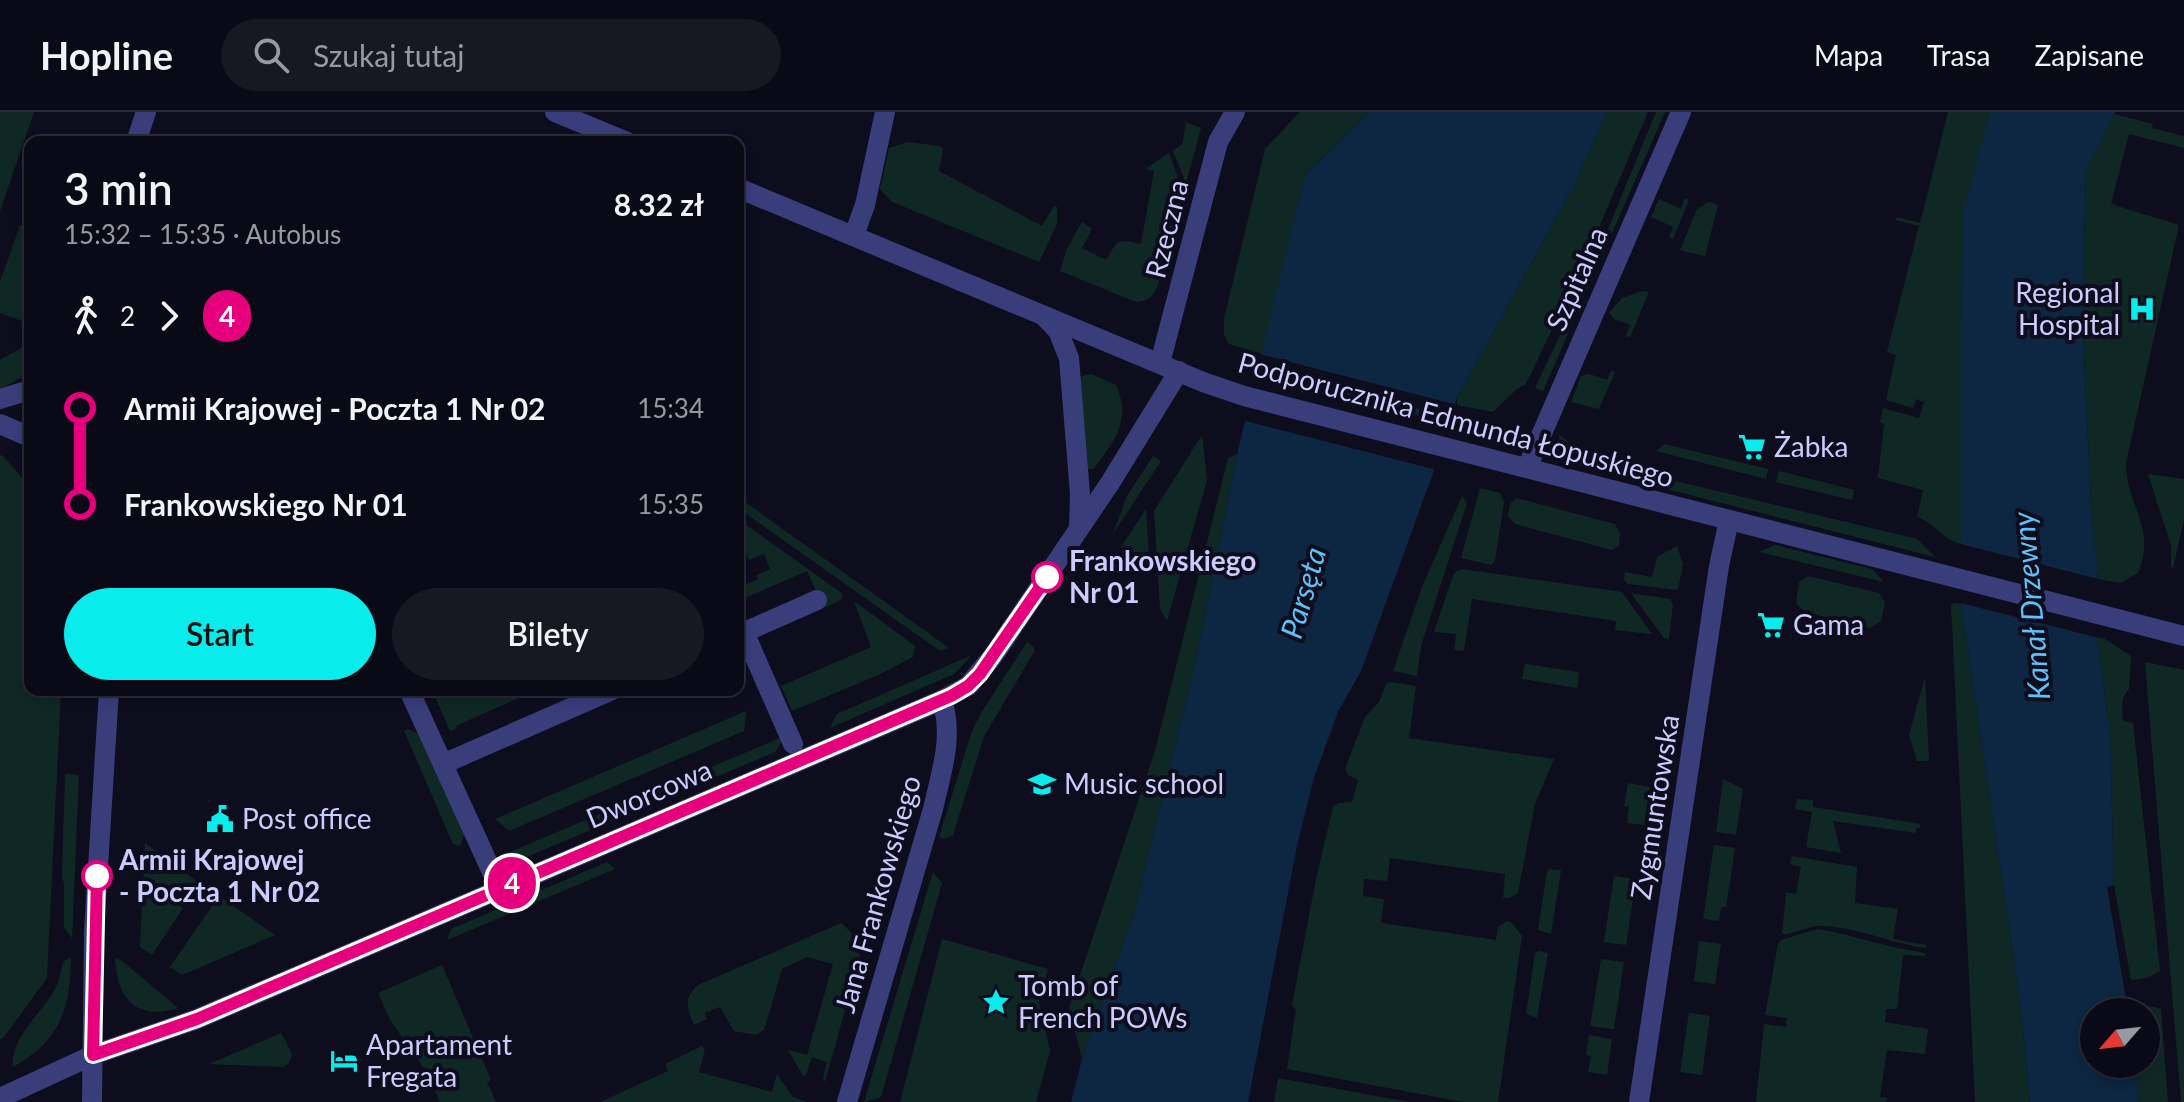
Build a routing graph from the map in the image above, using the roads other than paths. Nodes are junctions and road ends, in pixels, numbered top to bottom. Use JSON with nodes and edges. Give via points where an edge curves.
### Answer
{"nodes":[{"id":1,"x":146,"y":112,"type":"edge"},
{"id":2,"x":555,"y":112,"type":"edge"},
{"id":3,"x":885,"y":112,"type":"edge"},
{"id":4,"x":1235,"y":112,"type":"edge"},
{"id":5,"x":1681,"y":112,"type":"edge"},
{"id":6,"x":138,"y":136,"type":"edge"},
{"id":7,"x":613,"y":136,"type":"edge"},
{"id":8,"x":744,"y":190,"type":"edge"},
{"id":9,"x":854,"y":235,"type":"junction"},
{"id":10,"x":1043,"y":314,"type":"junction"},
{"id":11,"x":1170,"y":367,"type":"junction"},
{"id":12,"x":24,"y":392,"type":"edge"},
{"id":13,"x":0,"y":399,"type":"edge"},
{"id":14,"x":0,"y":424,"type":"edge"},
{"id":15,"x":24,"y":434,"type":"edge"},
{"id":16,"x":1527,"y":468,"type":"junction"},
{"id":17,"x":1729,"y":520,"type":"junction"},
{"id":18,"x":1079,"y":529,"type":"junction"},
{"id":19,"x":817,"y":600,"type":"dead end"},
{"id":20,"x":744,"y":632,"type":"edge"},
{"id":21,"x":2184,"y":636,"type":"edge"},
{"id":22,"x":744,"y":639,"type":"edge"},
{"id":23,"x":109,"y":696,"type":"edge"},
{"id":24,"x":412,"y":696,"type":"edge"},
{"id":25,"x":598,"y":696,"type":"edge"},
{"id":26,"x":942,"y":700,"type":"junction"},
{"id":27,"x":793,"y":744,"type":"dead end"},
{"id":28,"x":443,"y":764,"type":"junction"},
{"id":29,"x":492,"y":872,"type":"dead end"},
{"id":30,"x":93,"y":1055,"type":"junction"},
{"id":31,"x":0,"y":1098,"type":"edge"},
{"id":32,"x":92,"y":1102,"type":"edge"},
{"id":33,"x":847,"y":1102,"type":"edge"},
{"id":34,"x":1639,"y":1102,"type":"edge"}],
"edges":[{"from":1,"to":6,"type":"street"},
{"from":2,"to":7,"type":"street"},
{"from":3,"to":9,"type":"street"},
{"from":4,"to":11,"type":"street","name":"Rzeczna","via":[[1218,142]]},
{"from":5,"to":16,"type":"street","name":"Szpitalna"},
{"from":8,"to":9,"type":"street","name":"Podporucznika Edmunda Łopuskiego"},
{"from":9,"to":10,"type":"street","name":"Podporucznika Edmunda Łopuskiego"},
{"from":10,"to":11,"type":"street","name":"Podporucznika Edmunda Łopuskiego"},
{"from":10,"to":18,"type":"street","via":[[1058,331],[1069,358]]},
{"from":11,"to":16,"type":"street","name":"Podporucznika Edmunda Łopuskiego","via":[[1244,396]]},
{"from":11,"to":18,"type":"street","name":"Dworcowa","via":[[1145,428]]},
{"from":12,"to":13,"type":"street"},
{"from":14,"to":15,"type":"street"},
{"from":16,"to":17,"type":"street","name":"Podporucznika Edmunda Łopuskiego"},
{"from":17,"to":21,"type":"street","name":"Podporucznika Edmunda Łopuskiego"},
{"from":17,"to":34,"type":"street","name":"Zygmuntowska"},
{"from":18,"to":26,"type":"street","name":"Dworcowa","via":[[980,674]]},
{"from":19,"to":20,"type":"street"},
{"from":22,"to":27,"type":"street"},
{"from":23,"to":30,"type":"street","via":[[94,931]]},
{"from":24,"to":28,"type":"street"},
{"from":25,"to":28,"type":"street"},
{"from":26,"to":30,"type":"street","name":"Dworcowa","via":[[197,1019]]},
{"from":26,"to":33,"type":"street","name":"Jana Frankowskiego","via":[[948,738],[944,762]]},
{"from":28,"to":29,"type":"street"},
{"from":30,"to":31,"type":"street","name":"Dworcowa"},
{"from":30,"to":32,"type":"street"}]}
